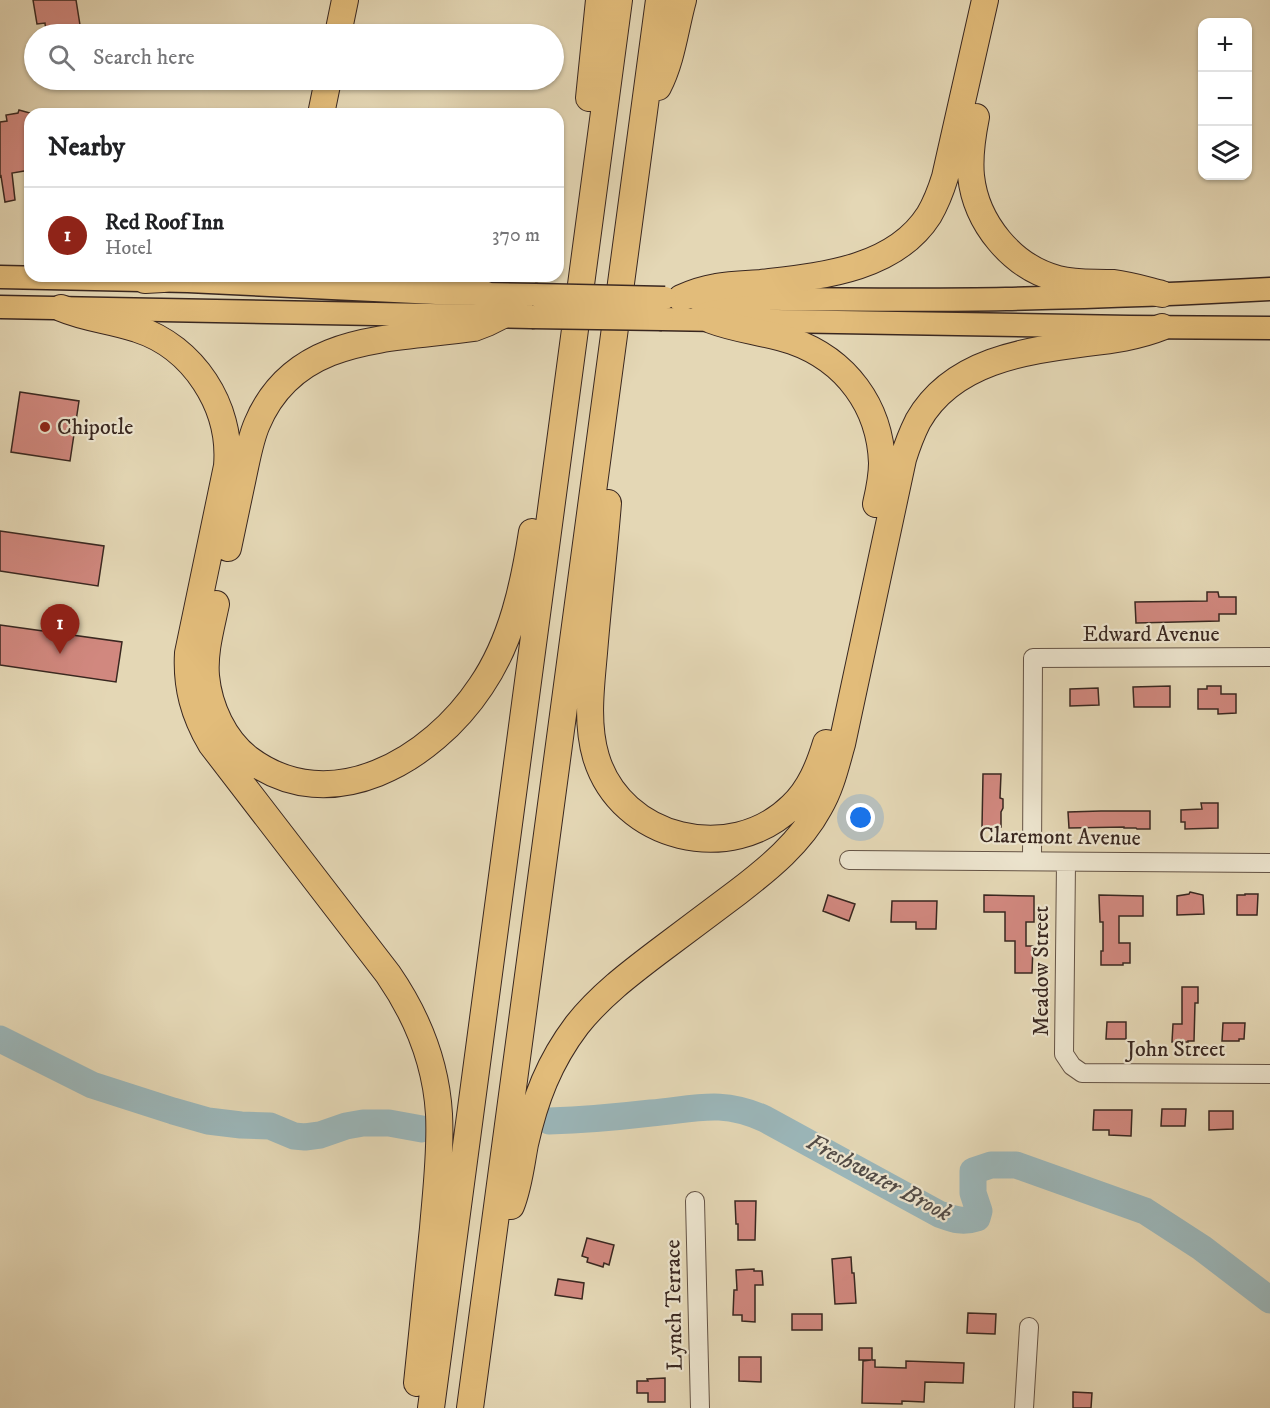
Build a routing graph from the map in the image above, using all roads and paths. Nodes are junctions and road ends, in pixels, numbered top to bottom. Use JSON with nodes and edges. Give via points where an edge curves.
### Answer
{"nodes":[{"id":1,"x":327,"y":0,"type":"edge"},
{"id":2,"x":345,"y":0,"type":"edge"},
{"id":3,"x":599,"y":0,"type":"edge"},
{"id":4,"x":619,"y":0,"type":"edge"},
{"id":5,"x":659,"y":0,"type":"edge"},
{"id":6,"x":683,"y":0,"type":"edge"},
{"id":7,"x":985,"y":0,"type":"edge"},
{"id":8,"x":1001,"y":0,"type":"edge"},
{"id":9,"x":322,"y":24,"type":"edge"},
{"id":10,"x":340,"y":24,"type":"edge"},
{"id":11,"x":308,"y":90,"type":"edge"},
{"id":12,"x":326,"y":90,"type":"edge"},
{"id":13,"x":645,"y":104,"type":"junction"},
{"id":14,"x":304,"y":108,"type":"edge"},
{"id":15,"x":322,"y":108,"type":"edge"},
{"id":16,"x":591,"y":204,"type":"junction"},
{"id":17,"x":0,"y":277,"type":"edge"},
{"id":18,"x":24,"y":277,"type":"edge"},
{"id":19,"x":193,"y":282,"type":"edge"},
{"id":20,"x":448,"y":282,"type":"edge"},
{"id":21,"x":1270,"y":282,"type":"edge"},
{"id":22,"x":1259,"y":290,"type":"edge"},
{"id":23,"x":484,"y":294,"type":"junction"},
{"id":24,"x":1162,"y":294,"type":"junction"},
{"id":25,"x":669,"y":305,"type":"junction"},
{"id":26,"x":534,"y":306,"type":"junction"},
{"id":27,"x":0,"y":307,"type":"edge"},
{"id":28,"x":61,"y":308,"type":"junction"},
{"id":29,"x":501,"y":316,"type":"junction"},
{"id":30,"x":711,"y":320,"type":"junction"},
{"id":31,"x":1162,"y":327,"type":"junction"},
{"id":32,"x":1270,"y":328,"type":"edge"},
{"id":33,"x":602,"y":429,"type":"junction"},
{"id":34,"x":559,"y":453,"type":"junction"},
{"id":35,"x":1270,"y":657,"type":"edge"},
{"id":36,"x":849,"y":860,"type":"dead end"},
{"id":37,"x":1032,"y":861,"type":"junction"},
{"id":38,"x":1066,"y":862,"type":"junction"},
{"id":39,"x":1270,"y":862,"type":"edge"},
{"id":40,"x":1082,"y":1073,"type":"joint"},
{"id":41,"x":1270,"y":1074,"type":"edge"},
{"id":42,"x":696,"y":1201,"type":"dead end"},
{"id":43,"x":492,"y":1241,"type":"junction"},
{"id":44,"x":1029,"y":1328,"type":"dead end"},
{"id":45,"x":417,"y":1408,"type":"edge"},
{"id":46,"x":431,"y":1408,"type":"edge"},
{"id":47,"x":470,"y":1408,"type":"edge"},
{"id":48,"x":700,"y":1408,"type":"edge"},
{"id":49,"x":1024,"y":1408,"type":"edge"}],
"edges":[{"from":1,"to":9,"type":"highway"},
{"from":2,"to":10,"type":"highway"},
{"from":3,"to":16,"type":"highway","via":[[582,158]]},
{"from":4,"to":16,"type":"highway"},
{"from":5,"to":13,"type":"highway"},
{"from":6,"to":13,"type":"highway","via":[[665,71]]},
{"from":7,"to":25,"type":"highway","via":[[945,177],[929,214],[911,236],[875,260],[853,267],[716,286]]},
{"from":8,"to":24,"type":"highway","via":[[971,148],[973,187],[984,218],[1005,248],[1038,272],[1067,281],[1124,285]]},
{"from":11,"to":14,"type":"highway"},
{"from":12,"to":15,"type":"highway"},
{"from":13,"to":33,"type":"highway"},
{"from":16,"to":34,"type":"highway"},
{"from":17,"to":18,"type":"main road"},
{"from":19,"to":23,"type":"main road"},
{"from":20,"to":23,"type":"highway"},
{"from":21,"to":22,"type":"main road"},
{"from":22,"to":24,"type":"main road"},
{"from":23,"to":26,"type":"main road"},
{"from":24,"to":25,"type":"main road"},
{"from":25,"to":26,"type":"main road","bridge":true},
{"from":25,"to":30,"type":"main road"},
{"from":26,"to":29,"type":"main road"},
{"from":27,"to":28,"type":"main road"},
{"from":28,"to":29,"type":"main road"},
{"from":28,"to":45,"type":"highway","via":[[135,328],[168,344],[199,373],[221,414],[227,466],[188,653],[188,682],[199,721],[216,750],[388,975],[407,1005],[429,1058],[437,1094],[439,1141]]},
{"from":29,"to":34,"type":"highway","via":[[474,328],[385,338],[328,353],[294,373],[266,407],[248,454],[206,661],[213,707],[235,746],[275,775],[298,782],[330,784],[390,769],[437,736],[473,698],[502,647],[523,579],[539,494]]},
{"from":30,"to":31,"type":"main road"},
{"from":30,"to":33,"type":"highway","via":[[793,342],[833,363],[866,402],[881,453],[880,490],[823,753],[800,798],[784,814],[759,829],[710,839],[662,830],[622,802],[597,760],[590,699],[610,474]]},
{"from":31,"to":32,"type":"main road"},
{"from":31,"to":43,"type":"highway","via":[[1134,337],[994,361],[956,379],[930,403],[915,427],[902,465],[842,744],[820,807],[801,835],[775,862],[619,983],[569,1036],[539,1092],[514,1199]]},
{"from":33,"to":43,"type":"highway"},
{"from":34,"to":46,"type":"highway"},
{"from":35,"to":37,"type":"street","name":"Edward Avenue","via":[[1033,658]]},
{"from":36,"to":37,"type":"street","name":"Claremont Avenue"},
{"from":37,"to":38,"type":"street","name":"Claremont Avenue"},
{"from":38,"to":39,"type":"street","name":"Claremont Avenue"},
{"from":38,"to":40,"type":"street","name":"Meadow Street","via":[[1064,1054]]},
{"from":40,"to":41,"type":"street","name":"John Street"},
{"from":42,"to":48,"type":"street","name":"Lynch Terrace"},
{"from":43,"to":47,"type":"highway"},
{"from":44,"to":49,"type":"street"}]}
